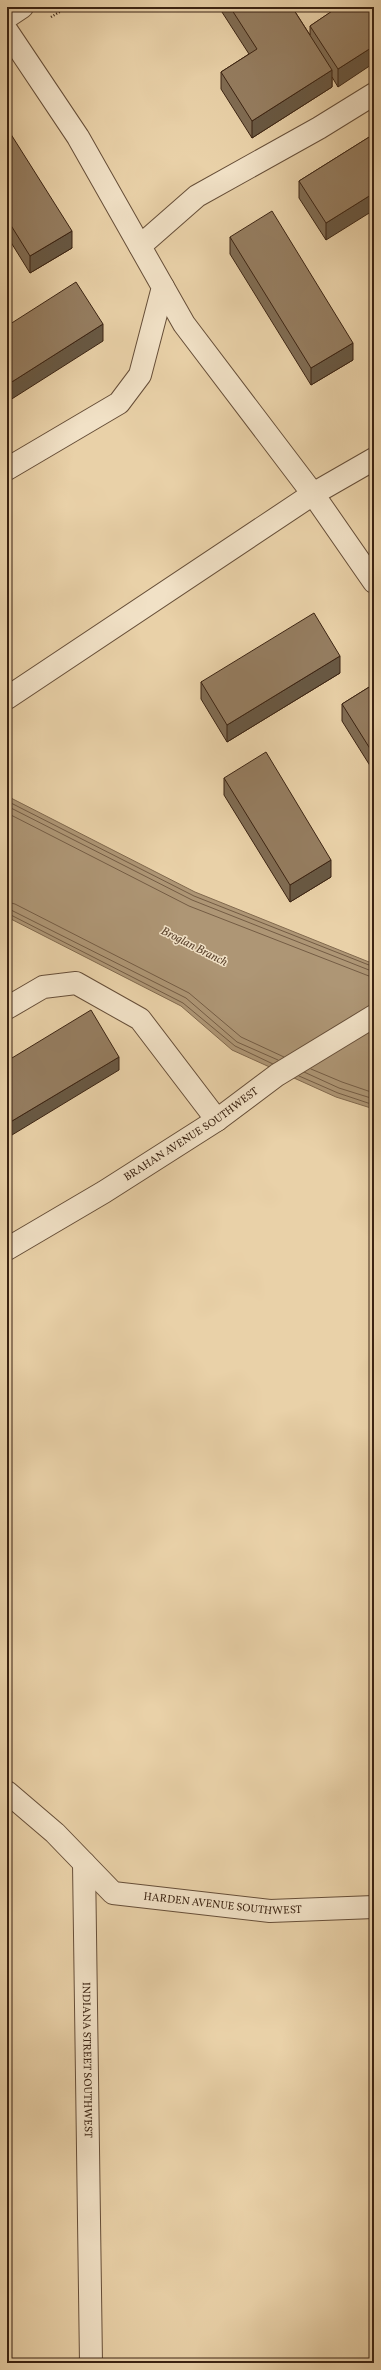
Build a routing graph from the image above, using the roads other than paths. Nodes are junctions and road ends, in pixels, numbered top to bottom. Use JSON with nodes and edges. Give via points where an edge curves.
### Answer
{"nodes":[{"id":1,"x":22,"y":7,"type":"edge"},
{"id":2,"x":7,"y":17,"type":"edge"},
{"id":3,"x":7,"y":30,"type":"edge"},
{"id":4,"x":374,"y":94,"type":"edge"},
{"id":5,"x":140,"y":246,"type":"junction"},
{"id":6,"x":163,"y":287,"type":"junction"},
{"id":7,"x":374,"y":459,"type":"edge"},
{"id":8,"x":7,"y":469,"type":"edge"},
{"id":9,"x":314,"y":494,"type":"junction"},
{"id":10,"x":374,"y":582,"type":"edge"},
{"id":11,"x":7,"y":698,"type":"edge"},
{"id":12,"x":7,"y":1008,"type":"edge"},
{"id":13,"x":374,"y":1016,"type":"edge"},
{"id":14,"x":217,"y":1120,"type":"junction"},
{"id":15,"x":7,"y":1250,"type":"edge"},
{"id":16,"x":7,"y":1792,"type":"edge"},
{"id":17,"x":84,"y":1863,"type":"junction"},
{"id":18,"x":374,"y":1907,"type":"edge"},
{"id":19,"x":91,"y":2363,"type":"edge"}],
"edges":[{"from":1,"to":2,"type":"street"},
{"from":3,"to":5,"type":"street","via":[[78,137]]},
{"from":4,"to":5,"type":"street","via":[[197,196]]},
{"from":5,"to":6,"type":"street"},
{"from":6,"to":8,"type":"street","via":[[140,375],[119,403]]},
{"from":6,"to":9,"type":"street","via":[[184,324]]},
{"from":7,"to":9,"type":"street"},
{"from":9,"to":10,"type":"street"},
{"from":9,"to":11,"type":"street"},
{"from":12,"to":14,"type":"street","via":[[43,987],[76,984],[140,1019]]},
{"from":13,"to":14,"type":"street","name":"BRAHAN AVENUE SOUTHWEST","via":[[277,1076]]},
{"from":14,"to":15,"type":"street","name":"BRAHAN AVENUE SOUTHWEST"},
{"from":16,"to":17,"type":"street","via":[[55,1833]]},
{"from":17,"to":18,"type":"street","name":"HARDEN AVENUE SOUTHWEST","via":[[113,1892],[270,1911]]},
{"from":17,"to":19,"type":"street","name":"INDIANA STREET SOUTHWEST"}]}
